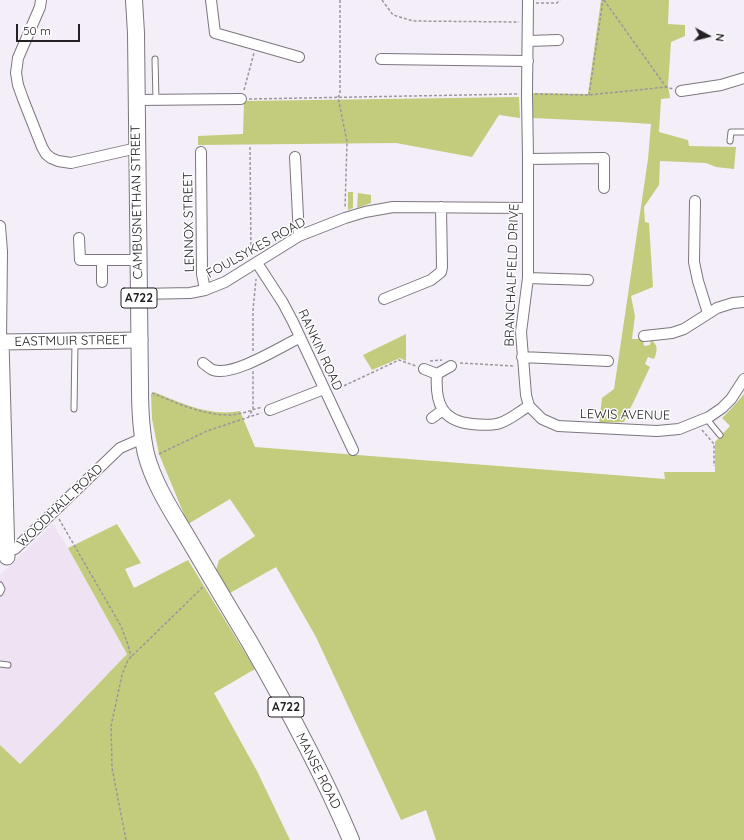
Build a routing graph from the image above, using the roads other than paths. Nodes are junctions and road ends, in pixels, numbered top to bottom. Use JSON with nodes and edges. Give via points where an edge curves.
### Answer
{"nodes":[{"id":1,"x":41,"y":0,"type":"edge"},
{"id":2,"x":134,"y":0,"type":"edge"},
{"id":3,"x":211,"y":0,"type":"edge"},
{"id":4,"x":528,"y":2,"type":"edge"},
{"id":5,"x":558,"y":40,"type":"dead end"},
{"id":6,"x":528,"y":41,"type":"junction"},
{"id":7,"x":299,"y":57,"type":"dead end"},
{"id":8,"x":155,"y":59,"type":"dead end"},
{"id":9,"x":381,"y":59,"type":"dead end"},
{"id":10,"x":528,"y":61,"type":"junction"},
{"id":11,"x":744,"y":78,"type":"edge"},
{"id":12,"x":681,"y":91,"type":"road end"},
{"id":13,"x":241,"y":99,"type":"road end"},
{"id":14,"x":136,"y":100,"type":"junction"},
{"id":15,"x":156,"y":100,"type":"junction"},
{"id":16,"x":744,"y":132,"type":"edge"},
{"id":17,"x":730,"y":141,"type":"dead end"},
{"id":18,"x":137,"y":148,"type":"junction"},
{"id":19,"x":201,"y":152,"type":"dead end"},
{"id":20,"x":295,"y":157,"type":"dead end"},
{"id":21,"x":528,"y":159,"type":"junction"},
{"id":22,"x":604,"y":188,"type":"dead end"},
{"id":23,"x":695,"y":200,"type":"dead end"},
{"id":24,"x":441,"y":207,"type":"junction"},
{"id":25,"x":528,"y":208,"type":"junction"},
{"id":26,"x":0,"y":226,"type":"edge"},
{"id":27,"x":299,"y":236,"type":"junction"},
{"id":28,"x":79,"y":238,"type":"dead end"},
{"id":29,"x":102,"y":260,"type":"junction"},
{"id":30,"x":138,"y":260,"type":"junction"},
{"id":31,"x":256,"y":266,"type":"junction"},
{"id":32,"x":528,"y":278,"type":"junction"},
{"id":33,"x":588,"y":280,"type":"dead end"},
{"id":34,"x":102,"y":282,"type":"dead end"},
{"id":35,"x":205,"y":290,"type":"junction"},
{"id":36,"x":138,"y":294,"type":"junction"},
{"id":37,"x":384,"y":299,"type":"dead end"},
{"id":38,"x":744,"y":302,"type":"edge"},
{"id":39,"x":1,"y":304,"type":"edge"},
{"id":40,"x":708,"y":313,"type":"junction"},
{"id":41,"x":644,"y":336,"type":"dead end"},
{"id":42,"x":299,"y":338,"type":"junction"},
{"id":43,"x":140,"y":340,"type":"junction"},
{"id":44,"x":1,"y":342,"type":"edge"},
{"id":45,"x":75,"y":342,"type":"junction"},
{"id":46,"x":523,"y":361,"type":"junction"},
{"id":47,"x":608,"y":361,"type":"dead end"},
{"id":48,"x":203,"y":363,"type":"dead end"},
{"id":49,"x":449,"y":363,"type":"road end"},
{"id":50,"x":423,"y":365,"type":"road end"},
{"id":51,"x":437,"y":374,"type":"junction"},
{"id":52,"x":744,"y":379,"type":"edge"},
{"id":53,"x":325,"y":391,"type":"junction"},
{"id":54,"x":529,"y":406,"type":"junction"},
{"id":55,"x":74,"y":409,"type":"dead end"},
{"id":56,"x":270,"y":410,"type":"dead end"},
{"id":57,"x":443,"y":410,"type":"junction"},
{"id":58,"x":432,"y":418,"type":"dead end"},
{"id":59,"x":706,"y":418,"type":"junction"},
{"id":60,"x":720,"y":435,"type":"dead end"},
{"id":61,"x":143,"y":438,"type":"junction"},
{"id":62,"x":353,"y":450,"type":"dead end"},
{"id":63,"x":7,"y":556,"type":"edge"},
{"id":64,"x":212,"y":578,"type":"joint"},
{"id":65,"x":0,"y":585,"type":"edge"},
{"id":66,"x":0,"y":593,"type":"edge"},
{"id":67,"x":0,"y":664,"type":"edge"},
{"id":68,"x":8,"y":665,"type":"dead end"},
{"id":69,"x":351,"y":840,"type":"edge"}],
"edges":[{"from":1,"to":18,"type":"street","via":[[18,58],[16,73],[18,85],[42,147],[51,158],[71,163]]},
{"from":2,"to":14,"type":"main road","name":"CAMBUSNETHAN STREET","number":"A722"},
{"from":3,"to":7,"type":"street","via":[[215,33]]},
{"from":4,"to":6,"type":"street","name":"BRANCHALFIELD DRIVE"},
{"from":5,"to":6,"type":"street"},
{"from":6,"to":10,"type":"street","name":"BRANCHALFIELD DRIVE"},
{"from":8,"to":15,"type":"lane"},
{"from":9,"to":10,"type":"street"},
{"from":10,"to":21,"type":"street","name":"BRANCHALFIELD DRIVE"},
{"from":11,"to":12,"type":"street","via":[[721,85]]},
{"from":13,"to":15,"type":"street"},
{"from":14,"to":15,"type":"street"},
{"from":14,"to":18,"type":"main road","name":"CAMBUSNETHAN STREET","number":"A722"},
{"from":16,"to":17,"type":"lane","via":[[731,132]]},
{"from":18,"to":30,"type":"main road","name":"CAMBUSNETHAN STREET","number":"A722"},
{"from":19,"to":35,"type":"street","name":"LENNOX STREET","via":[[202,274]]},
{"from":20,"to":27,"type":"street"},
{"from":21,"to":22,"type":"street","via":[[604,158]]},
{"from":21,"to":25,"type":"street","name":"BRANCHALFIELD DRIVE"},
{"from":23,"to":40,"type":"street","via":[[694,262]]},
{"from":24,"to":25,"type":"street","name":"FOULSYKES ROAD"},
{"from":24,"to":27,"type":"street","name":"FOULSYKES ROAD","via":[[393,207],[366,212]]},
{"from":24,"to":37,"type":"street","via":[[441,272],[431,280]]},
{"from":25,"to":32,"type":"street","name":"BRANCHALFIELD DRIVE"},
{"from":26,"to":39,"type":"street"},
{"from":27,"to":31,"type":"street","name":"FOULSYKES ROAD"},
{"from":28,"to":29,"type":"street","via":[[80,260]]},
{"from":29,"to":30,"type":"street"},
{"from":29,"to":34,"type":"street"},
{"from":30,"to":36,"type":"main road","name":"CAMBUSNETHAN STREET","number":"A722"},
{"from":31,"to":35,"type":"street","name":"FOULSYKES ROAD"},
{"from":31,"to":42,"type":"street","name":"RANKIN ROAD","via":[[283,303]]},
{"from":32,"to":33,"type":"street"},
{"from":32,"to":46,"type":"street","name":"BRANCHALFIELD DRIVE","via":[[521,332]]},
{"from":35,"to":36,"type":"street","name":"FOULSYKES ROAD","via":[[190,293]]},
{"from":36,"to":43,"type":"main road","name":"CAMBUSNETHAN STREET","number":"A722"},
{"from":38,"to":40,"type":"street","via":[[733,302]]},
{"from":39,"to":44,"type":"street"},
{"from":40,"to":41,"type":"street","via":[[684,329]]},
{"from":42,"to":48,"type":"street","via":[[238,369],[213,370]]},
{"from":42,"to":53,"type":"street","name":"RANKIN ROAD"},
{"from":43,"to":45,"type":"street","name":"EASTMUIR STREET"},
{"from":43,"to":61,"type":"main road","name":"CAMBUSNETHAN STREET","number":"A722"},
{"from":44,"to":45,"type":"street","name":"EASTMUIR STREET"},
{"from":44,"to":63,"type":"street","name":"EASTMUIR STREET"},
{"from":45,"to":55,"type":"lane"},
{"from":46,"to":47,"type":"street"},
{"from":46,"to":54,"type":"street","name":"BRANCHALFIELD DRIVE"},
{"from":49,"to":51,"type":"street"},
{"from":50,"to":51,"type":"street"},
{"from":51,"to":57,"type":"street","via":[[436,393]]},
{"from":52,"to":59,"type":"street","name":"LEWIS AVENUE","via":[[731,399]]},
{"from":53,"to":56,"type":"street"},
{"from":53,"to":62,"type":"street","name":"RANKIN ROAD"},
{"from":54,"to":57,"type":"street","via":[[500,423],[487,425],[454,420]]},
{"from":54,"to":59,"type":"street","name":"LEWIS AVENUE","via":[[542,419],[558,426],[657,431],[679,429]]},
{"from":57,"to":58,"type":"street"},
{"from":59,"to":60,"type":"lane"},
{"from":61,"to":63,"type":"street","name":"WOODHALL ROAD","via":[[120,448]]},
{"from":61,"to":64,"type":"main road","name":"CAMBUSNETHAN STREET","number":"A722","via":[[158,484]]},
{"from":64,"to":69,"type":"main road","name":"MANSE ROAD","number":"A722","via":[[294,722]]},
{"from":65,"to":66,"type":"lane"},
{"from":67,"to":68,"type":"lane"}]}
